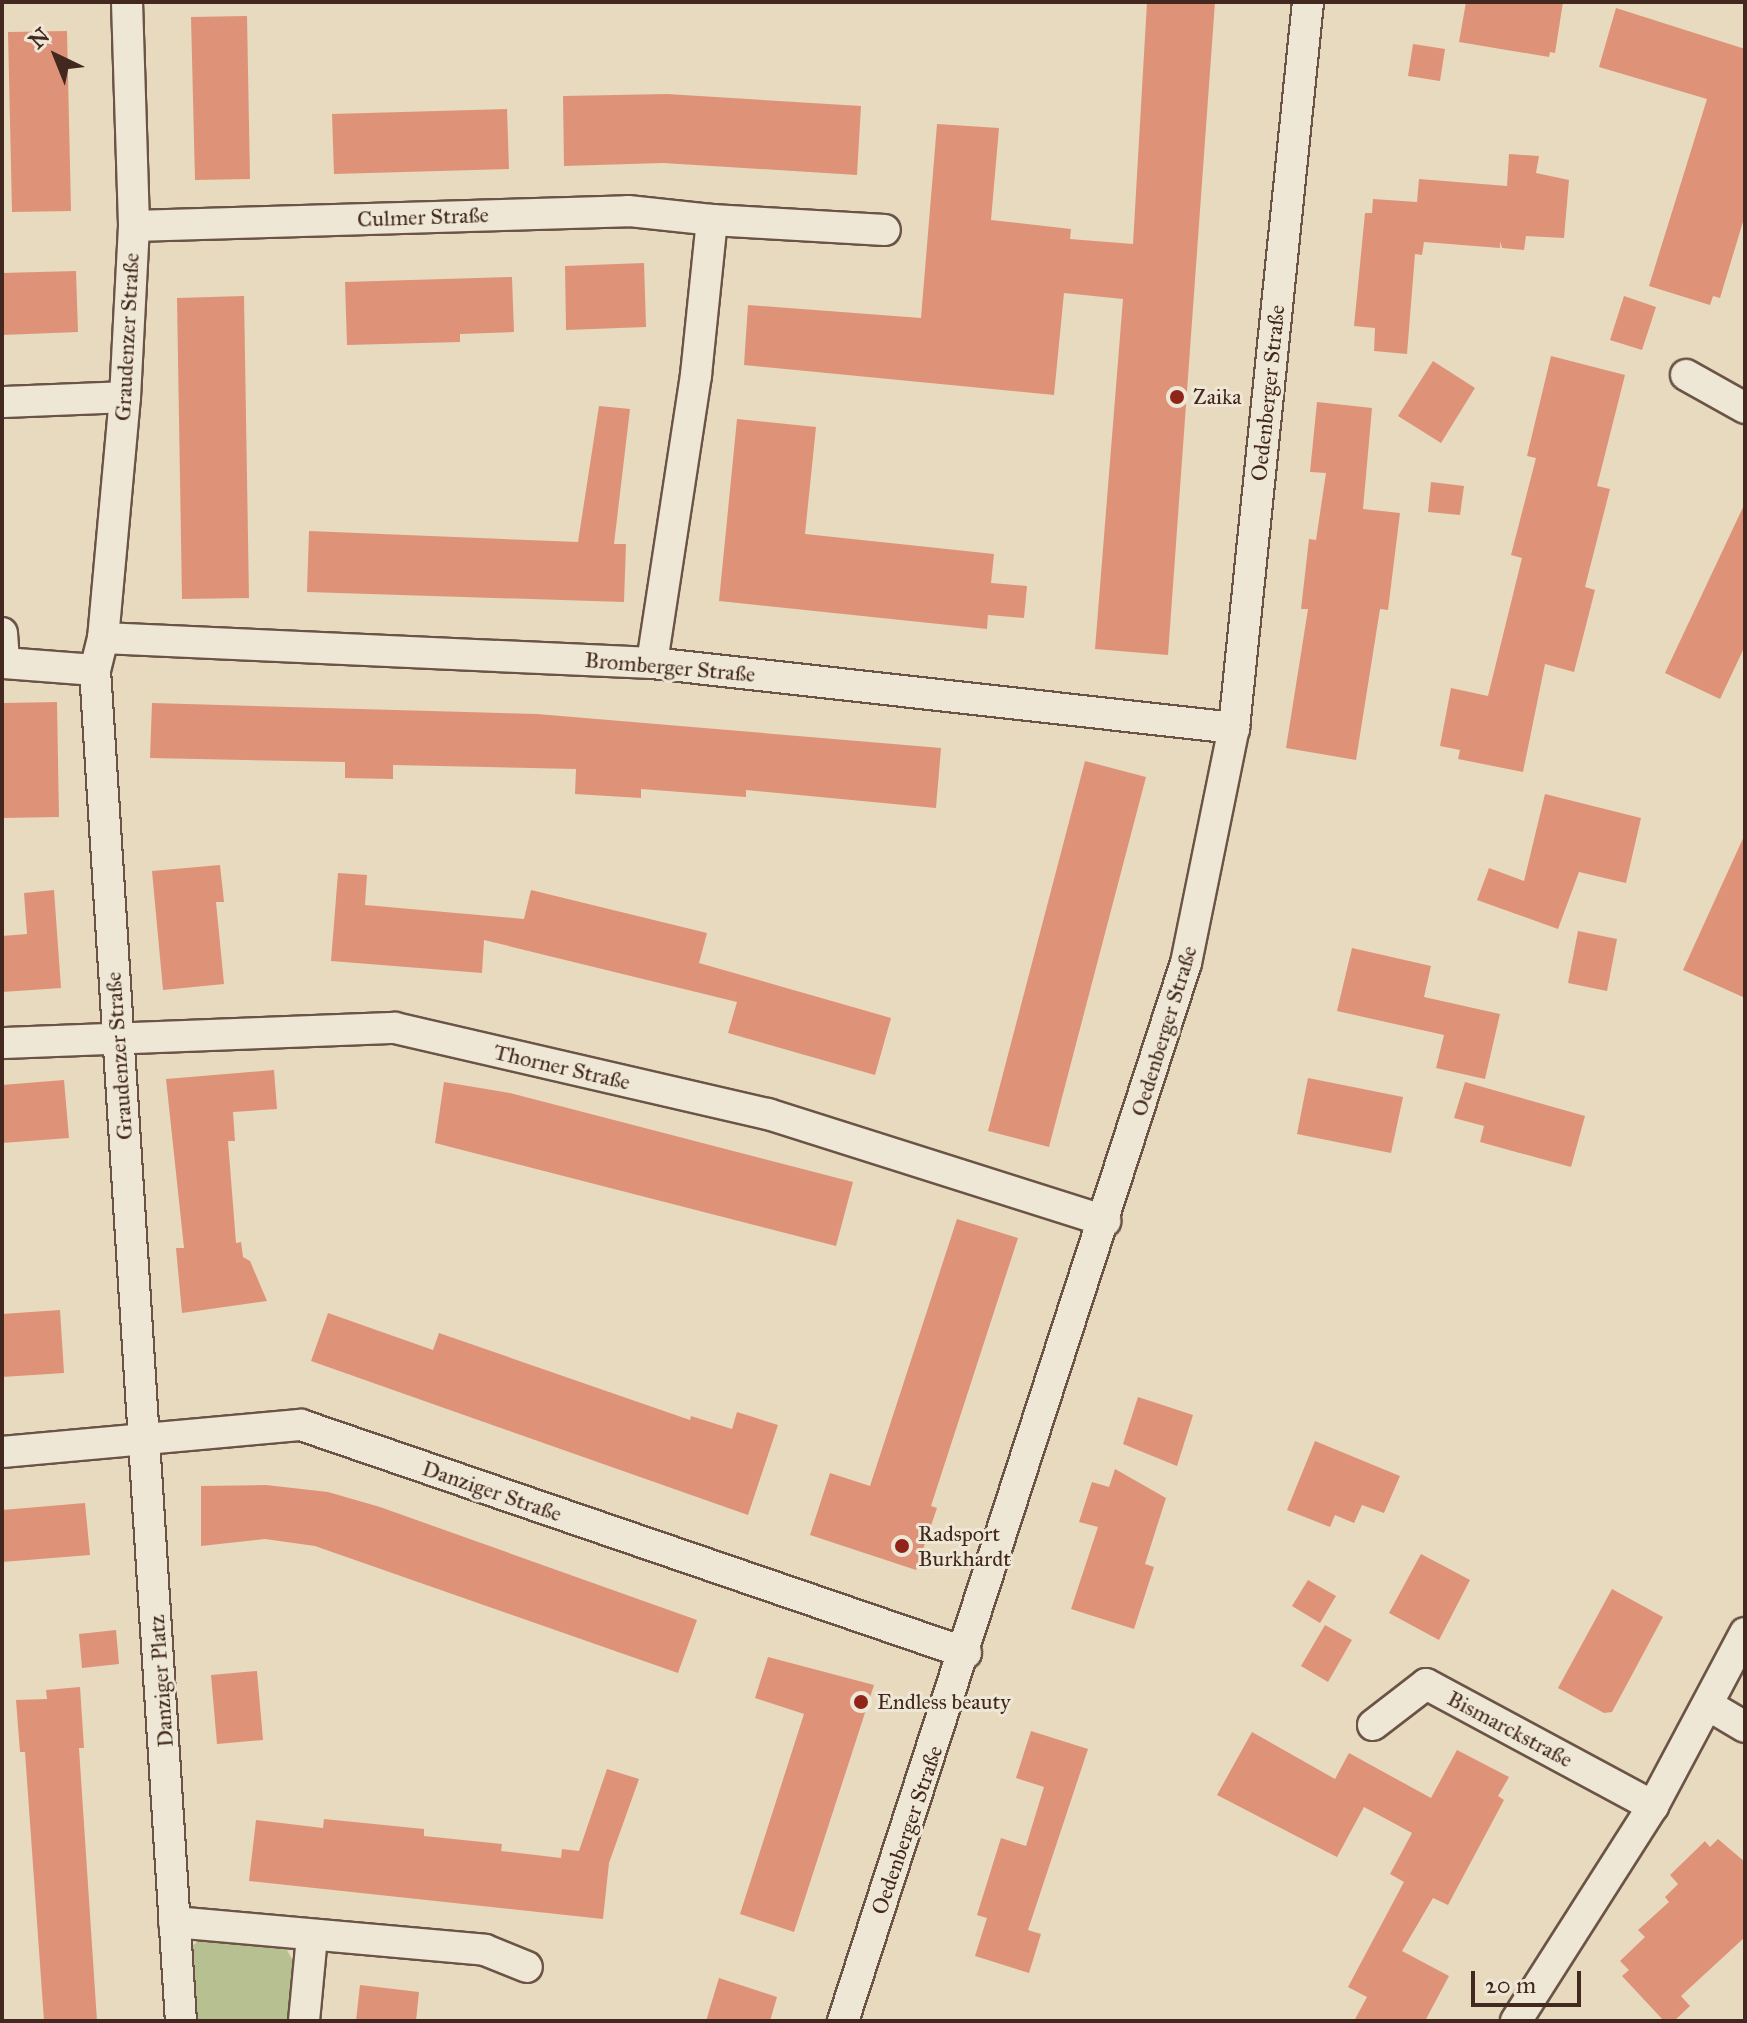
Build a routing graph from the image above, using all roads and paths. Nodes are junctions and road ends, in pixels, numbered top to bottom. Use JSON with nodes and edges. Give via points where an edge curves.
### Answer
{"nodes":[{"id":1,"x":127,"y":2,"type":"edge"},
{"id":2,"x":1308,"y":2,"type":"edge"},
{"id":3,"x":712,"y":220,"type":"junction"},
{"id":4,"x":134,"y":226,"type":"junction"},
{"id":5,"x":885,"y":230,"type":"dead end"},
{"id":6,"x":1686,"y":375,"type":"dead end"},
{"id":7,"x":125,"y":397,"type":"junction"},
{"id":8,"x":2,"y":402,"type":"edge"},
{"id":9,"x":1745,"y":408,"type":"edge"},
{"id":10,"x":2,"y":633,"type":"edge"},
{"id":11,"x":103,"y":638,"type":"junction"},
{"id":12,"x":652,"y":663,"type":"junction"},
{"id":13,"x":95,"y":670,"type":"junction"},
{"id":14,"x":1234,"y":728,"type":"junction"},
{"id":15,"x":117,"y":1036,"type":"junction"},
{"id":16,"x":2,"y":1043,"type":"edge"},
{"id":17,"x":1105,"y":1221,"type":"junction"},
{"id":18,"x":145,"y":1441,"type":"junction"},
{"id":19,"x":2,"y":1452,"type":"edge"},
{"id":20,"x":1745,"y":1633,"type":"edge"},
{"id":21,"x":966,"y":1653,"type":"junction"},
{"id":22,"x":1708,"y":1705,"type":"junction"},
{"id":23,"x":1373,"y":1725,"type":"dead end"},
{"id":24,"x":1745,"y":1727,"type":"edge"},
{"id":25,"x":1653,"y":1806,"type":"junction"},
{"id":26,"x":174,"y":1922,"type":"junction"},
{"id":27,"x":312,"y":1936,"type":"junction"},
{"id":28,"x":527,"y":1967,"type":"dead end"},
{"id":29,"x":181,"y":2021,"type":"edge"},
{"id":30,"x":304,"y":2021,"type":"edge"},
{"id":31,"x":843,"y":2021,"type":"edge"},
{"id":32,"x":1516,"y":2021,"type":"edge"}],
"edges":[{"from":1,"to":4,"type":"street","name":"Graudenzer Straße"},
{"from":2,"to":14,"type":"street","name":"Oedenberger Straße"},
{"from":3,"to":4,"type":"street","name":"Culmer Straße","via":[[628,211]]},
{"from":3,"to":5,"type":"street","name":"Culmer Straße"},
{"from":3,"to":12,"type":"street","via":[[696,375]]},
{"from":4,"to":7,"type":"street","name":"Graudenzer Straße"},
{"from":6,"to":9,"type":"street"},
{"from":7,"to":8,"type":"street"},
{"from":7,"to":11,"type":"street","name":"Graudenzer Straße"},
{"from":10,"to":13,"type":"street","via":[[4,663]]},
{"from":11,"to":12,"type":"street","name":"Bromberger Straße"},
{"from":11,"to":13,"type":"street","name":"Graudenzer Straße"},
{"from":12,"to":14,"type":"street","name":"Bromberger Straße"},
{"from":13,"to":15,"type":"street","name":"Graudenzer Straße"},
{"from":14,"to":17,"type":"street","name":"Oedenberger Straße","via":[[1186,963]]},
{"from":15,"to":16,"type":"street","name":"Thorner Straße"},
{"from":15,"to":17,"type":"street","name":"Thorner Straße","via":[[395,1028],[768,1114]]},
{"from":15,"to":18,"type":"street","name":"Graudenzer Straße"},
{"from":17,"to":21,"type":"street","name":"Oedenberger Straße"},
{"from":18,"to":19,"type":"street","name":"Danziger Straße"},
{"from":18,"to":21,"type":"street","name":"Danziger Straße","via":[[301,1425]]},
{"from":18,"to":26,"type":"street","name":"Danziger Platz"},
{"from":20,"to":22,"type":"street"},
{"from":21,"to":31,"type":"street","name":"Oedenberger Straße"},
{"from":22,"to":24,"type":"street"},
{"from":22,"to":25,"type":"street"},
{"from":23,"to":25,"type":"street","name":"Bismarckstraße","via":[[1426,1684]]},
{"from":25,"to":32,"type":"street"},
{"from":26,"to":27,"type":"street"},
{"from":26,"to":29,"type":"street","name":"Danziger Platz"},
{"from":27,"to":28,"type":"street","via":[[485,1950]]},
{"from":27,"to":30,"type":"street"}]}
